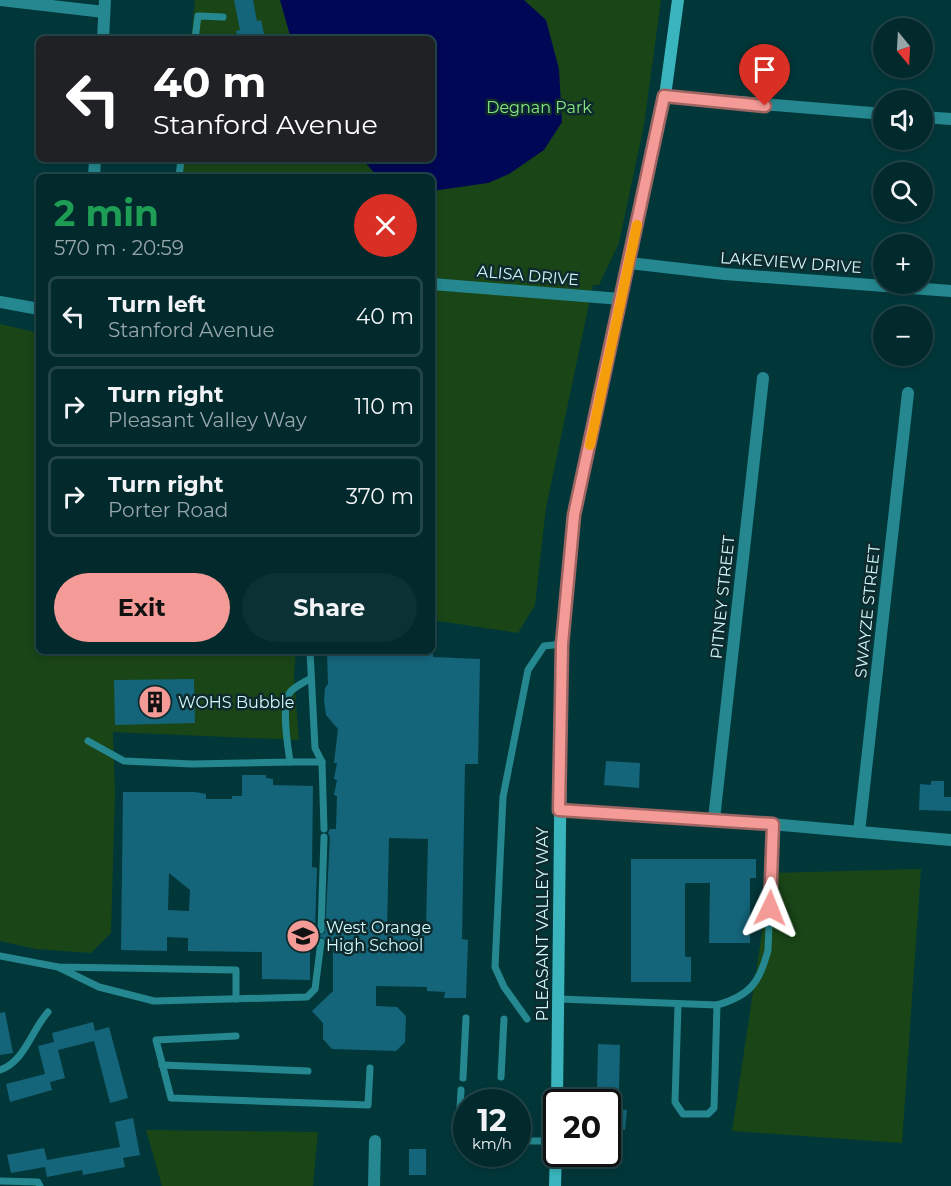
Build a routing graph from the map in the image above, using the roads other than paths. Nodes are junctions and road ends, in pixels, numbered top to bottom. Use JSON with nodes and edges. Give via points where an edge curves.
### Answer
{"nodes":[{"id":1,"x":0,"y":0,"type":"edge"},
{"id":2,"x":678,"y":0,"type":"edge"},
{"id":3,"x":105,"y":6,"type":"edge"},
{"id":4,"x":222,"y":17,"type":"dead end"},
{"id":5,"x":103,"y":36,"type":"edge"},
{"id":6,"x":195,"y":36,"type":"edge"},
{"id":7,"x":664,"y":96,"type":"junction"},
{"id":8,"x":873,"y":113,"type":"edge"},
{"id":9,"x":933,"y":118,"type":"edge"},
{"id":10,"x":951,"y":119,"type":"edge"},
{"id":11,"x":629,"y":263,"type":"junction"},
{"id":12,"x":435,"y":284,"type":"edge"},
{"id":13,"x":951,"y":291,"type":"edge"},
{"id":14,"x":621,"y":299,"type":"junction"},
{"id":15,"x":0,"y":302,"type":"edge"},
{"id":16,"x":36,"y":308,"type":"edge"},
{"id":17,"x":763,"y":378,"type":"dead end"},
{"id":18,"x":908,"y":393,"type":"dead end"},
{"id":19,"x":562,"y":644,"type":"junction"},
{"id":20,"x":310,"y":654,"type":"edge"},
{"id":21,"x":311,"y":678,"type":"junction"},
{"id":22,"x":88,"y":741,"type":"dead end"},
{"id":23,"x":290,"y":762,"type":"junction"},
{"id":24,"x":322,"y":762,"type":"junction"},
{"id":25,"x":559,"y":810,"type":"junction"},
{"id":26,"x":714,"y":819,"type":"junction"},
{"id":27,"x":773,"y":824,"type":"junction"},
{"id":28,"x":859,"y":832,"type":"junction"},
{"id":29,"x":951,"y":840,"type":"edge"},
{"id":30,"x":321,"y":930,"type":"dead end"},
{"id":31,"x":321,"y":942,"type":"dead end"},
{"id":32,"x":0,"y":956,"type":"edge"},
{"id":33,"x":58,"y":967,"type":"junction"},
{"id":34,"x":236,"y":999,"type":"junction"},
{"id":35,"x":558,"y":999,"type":"junction"},
{"id":36,"x":678,"y":1005,"type":"junction"},
{"id":37,"x":717,"y":1005,"type":"junction"},
{"id":38,"x":48,"y":1012,"type":"dead end"},
{"id":39,"x":466,"y":1018,"type":"dead end"},
{"id":40,"x":504,"y":1019,"type":"dead end"},
{"id":41,"x":527,"y":1019,"type":"dead end"},
{"id":42,"x":236,"y":1036,"type":"dead end"},
{"id":43,"x":162,"y":1065,"type":"junction"},
{"id":44,"x":370,"y":1068,"type":"dead end"},
{"id":45,"x":0,"y":1070,"type":"edge"},
{"id":46,"x":308,"y":1071,"type":"dead end"},
{"id":47,"x":501,"y":1077,"type":"dead end"},
{"id":48,"x":463,"y":1078,"type":"dead end"},
{"id":49,"x":557,"y":1089,"type":"edge"},
{"id":50,"x":375,"y":1141,"type":"dead end"},
{"id":51,"x":556,"y":1167,"type":"edge"},
{"id":52,"x":0,"y":1181,"type":"edge"},
{"id":53,"x":40,"y":1186,"type":"edge"},
{"id":54,"x":374,"y":1186,"type":"edge"},
{"id":55,"x":555,"y":1186,"type":"edge"}],
"edges":[{"from":1,"to":3,"type":"street"},
{"from":2,"to":7,"type":"main road","name":"PLEASANT VALLEY WAY"},
{"from":3,"to":5,"type":"street"},
{"from":4,"to":6,"type":"lane","via":[[198,16]]},
{"from":7,"to":8,"type":"street"},
{"from":7,"to":11,"type":"main road","name":"PLEASANT VALLEY WAY"},
{"from":9,"to":10,"type":"street"},
{"from":11,"to":13,"type":"street","name":"LAKEVIEW DRIVE"},
{"from":11,"to":14,"type":"main road","name":"PLEASANT VALLEY WAY"},
{"from":12,"to":14,"type":"street","name":"ALISA DRIVE"},
{"from":14,"to":19,"type":"main road","name":"PLEASANT VALLEY WAY","via":[[574,515]]},
{"from":15,"to":16,"type":"street"},
{"from":17,"to":26,"type":"street","name":"PITNEY STREET"},
{"from":18,"to":28,"type":"street","name":"SWAYZE STREET"},
{"from":19,"to":25,"type":"main road","name":"PLEASANT VALLEY WAY"},
{"from":19,"to":41,"type":"lane","via":[[544,646],[528,670],[503,797],[495,966],[504,987]]},
{"from":20,"to":21,"type":"lane"},
{"from":21,"to":23,"type":"lane","via":[[287,698]]},
{"from":21,"to":24,"type":"lane","via":[[315,748]]},
{"from":22,"to":23,"type":"lane","via":[[124,761]]},
{"from":23,"to":24,"type":"lane"},
{"from":24,"to":30,"type":"lane"},
{"from":25,"to":26,"type":"street"},
{"from":25,"to":35,"type":"main road","name":"PLEASANT VALLEY WAY"},
{"from":26,"to":27,"type":"street"},
{"from":27,"to":28,"type":"street"},
{"from":27,"to":37,"type":"lane","via":[[764,968],[746,993]]},
{"from":28,"to":29,"type":"street"},
{"from":31,"to":34,"type":"lane","via":[[315,989],[306,996]]},
{"from":32,"to":33,"type":"lane"},
{"from":33,"to":34,"type":"lane","via":[[99,987],[154,1001]]},
{"from":33,"to":34,"type":"lane","via":[[236,970]]},
{"from":35,"to":36,"type":"lane"},
{"from":35,"to":49,"type":"main road","name":"PLEASANT VALLEY WAY"},
{"from":36,"to":37,"type":"lane"},
{"from":36,"to":37,"type":"lane","via":[[675,1102],[683,1114],[708,1114],[715,1102]]},
{"from":38,"to":45,"type":"lane","via":[[19,1058]]},
{"from":39,"to":48,"type":"lane"},
{"from":40,"to":47,"type":"lane"},
{"from":42,"to":43,"type":"lane","via":[[156,1040]]},
{"from":43,"to":44,"type":"lane","via":[[171,1098],[368,1105]]},
{"from":43,"to":46,"type":"lane"},
{"from":50,"to":54,"type":"street"},
{"from":51,"to":55,"type":"main road"},
{"from":52,"to":53,"type":"lane","via":[[38,1182]]}]}
